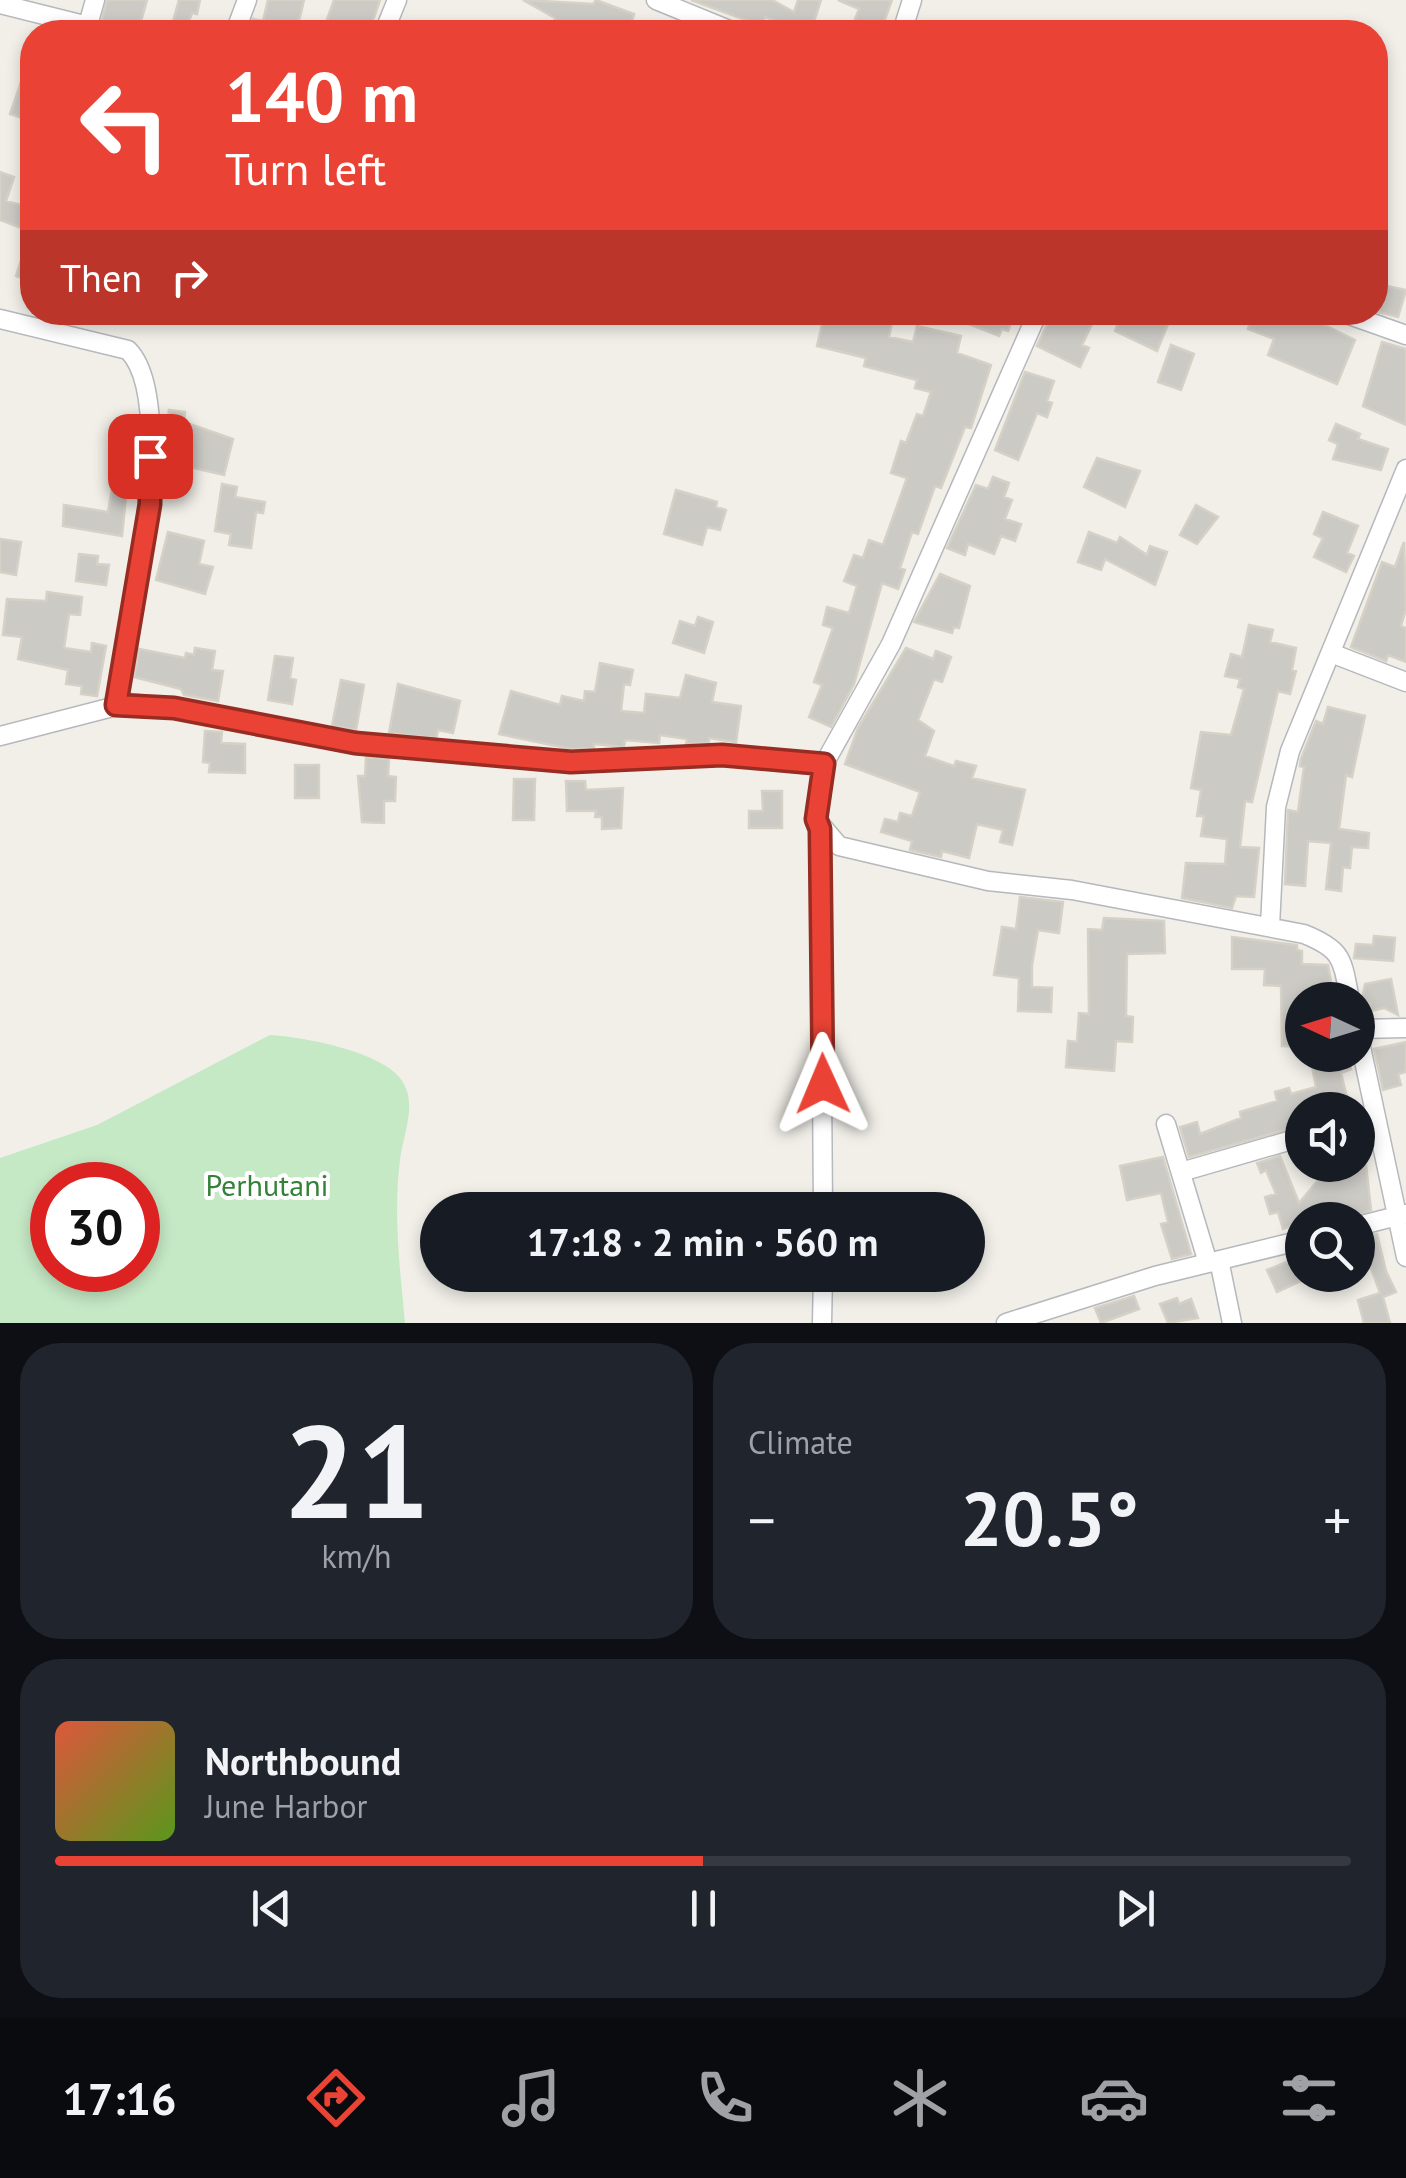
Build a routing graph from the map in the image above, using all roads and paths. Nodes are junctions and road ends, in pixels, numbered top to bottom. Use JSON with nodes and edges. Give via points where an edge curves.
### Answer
{"nodes":[{"id":1,"x":656,"y":0,"type":"edge"},
{"id":2,"x":0,"y":4,"type":"edge"},
{"id":3,"x":56,"y":20,"type":"edge"},
{"id":4,"x":705,"y":20,"type":"edge"},
{"id":5,"x":28,"y":325,"type":"edge"},
{"id":6,"x":1032,"y":325,"type":"edge"},
{"id":7,"x":1378,"y":325,"type":"edge"},
{"id":8,"x":1406,"y":335,"type":"edge"},
{"id":9,"x":1406,"y":470,"type":"edge"},
{"id":10,"x":1331,"y":653,"type":"junction"},
{"id":11,"x":1406,"y":682,"type":"edge"},
{"id":12,"x":116,"y":705,"type":"junction"},
{"id":13,"x":0,"y":736,"type":"edge"},
{"id":14,"x":824,"y":764,"type":"junction"},
{"id":15,"x":820,"y":829,"type":"junction"},
{"id":16,"x":1270,"y":926,"type":"junction"},
{"id":17,"x":1346,"y":982,"type":"edge"},
{"id":18,"x":1406,"y":1028,"type":"edge"},
{"id":19,"x":1375,"y":1031,"type":"edge"},
{"id":20,"x":1166,"y":1124,"type":"dead end"},
{"id":21,"x":1285,"y":1141,"type":"edge"},
{"id":22,"x":1375,"y":1142,"type":"edge"},
{"id":23,"x":1181,"y":1172,"type":"junction"},
{"id":24,"x":824,"y":1192,"type":"edge"},
{"id":25,"x":1402,"y":1215,"type":"edge"},
{"id":26,"x":1375,"y":1222,"type":"edge"},
{"id":27,"x":1285,"y":1244,"type":"edge"},
{"id":28,"x":1406,"y":1258,"type":"edge"},
{"id":29,"x":1214,"y":1261,"type":"junction"},
{"id":30,"x":823,"y":1292,"type":"edge"},
{"id":31,"x":822,"y":1323,"type":"edge"},
{"id":32,"x":1006,"y":1323,"type":"edge"},
{"id":33,"x":1232,"y":1323,"type":"edge"}],
"edges":[{"from":1,"to":4,"type":"street"},
{"from":2,"to":3,"type":"street"},
{"from":5,"to":12,"type":"street","via":[[128,350],[140,370],[150,504]]},
{"from":6,"to":14,"type":"street","via":[[890,644]]},
{"from":7,"to":8,"type":"street"},
{"from":9,"to":10,"type":"street"},
{"from":10,"to":11,"type":"street"},
{"from":10,"to":16,"type":"street","via":[[1290,751],[1276,808]]},
{"from":12,"to":13,"type":"street"},
{"from":12,"to":14,"type":"street","via":[[174,708],[355,743],[571,762],[722,755]]},
{"from":14,"to":15,"type":"street"},
{"from":15,"to":16,"type":"street","via":[[839,846],[988,881]]},
{"from":15,"to":24,"type":"street"},
{"from":16,"to":17,"type":"street","via":[[1330,944],[1341,957]]},
{"from":18,"to":19,"type":"street"},
{"from":20,"to":23,"type":"street"},
{"from":21,"to":23,"type":"street"},
{"from":22,"to":25,"type":"street"},
{"from":23,"to":29,"type":"street"},
{"from":25,"to":26,"type":"street"},
{"from":25,"to":28,"type":"street"},
{"from":27,"to":29,"type":"street"},
{"from":29,"to":32,"type":"street"},
{"from":29,"to":33,"type":"street"},
{"from":30,"to":31,"type":"street"}]}
